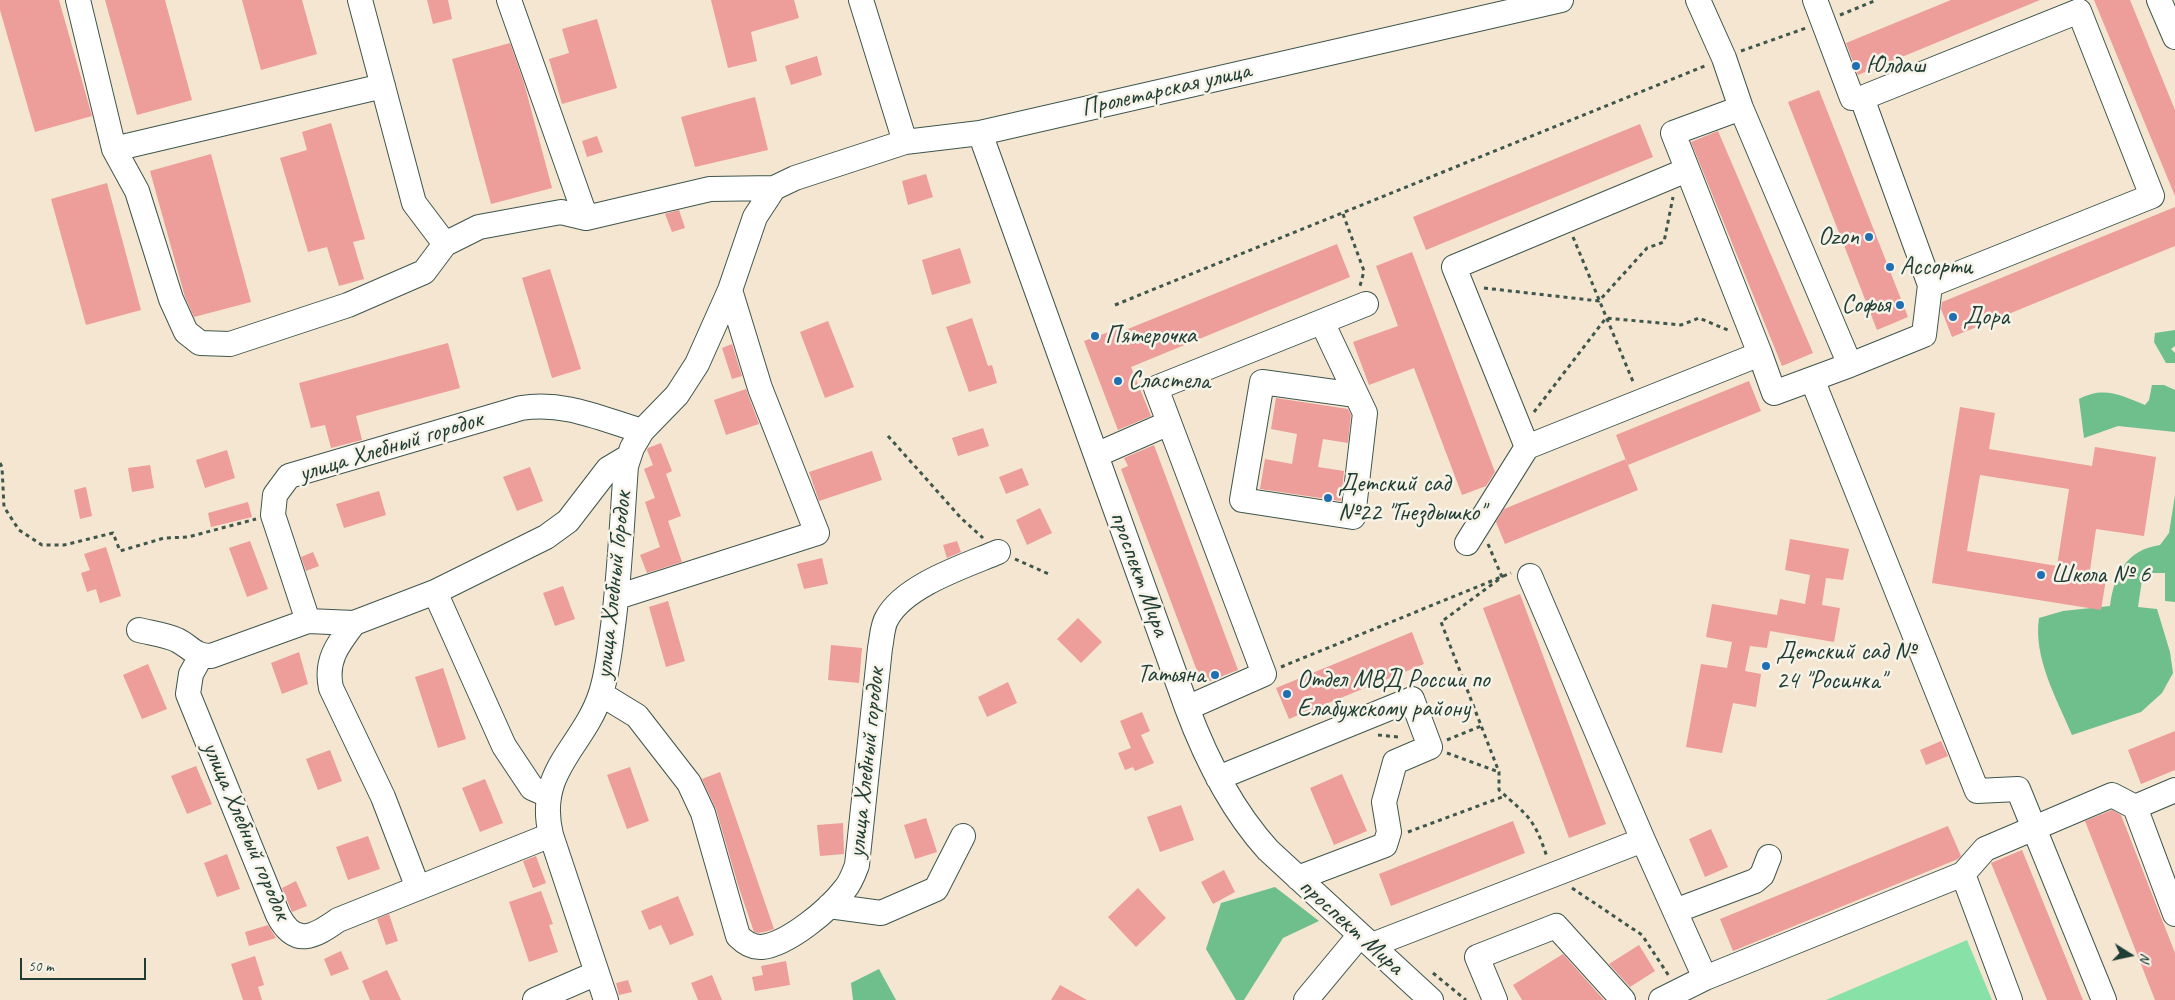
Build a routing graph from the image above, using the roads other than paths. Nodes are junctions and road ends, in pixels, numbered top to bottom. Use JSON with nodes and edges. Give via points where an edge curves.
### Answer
{"nodes":[{"id":1,"x":78,"y":0,"type":"edge"},
{"id":2,"x":360,"y":0,"type":"edge"},
{"id":3,"x":509,"y":0,"type":"edge"},
{"id":4,"x":861,"y":0,"type":"edge"},
{"id":5,"x":1561,"y":0,"type":"edge"},
{"id":6,"x":1698,"y":0,"type":"edge"},
{"id":7,"x":2159,"y":0,"type":"edge"},
{"id":8,"x":1819,"y":11,"type":"edge"},
{"id":9,"x":2175,"y":37,"type":"edge"},
{"id":10,"x":383,"y":86,"type":"junction"},
{"id":11,"x":1862,"y":98,"type":"junction"},
{"id":12,"x":1741,"y":108,"type":"junction"},
{"id":13,"x":980,"y":133,"type":"junction"},
{"id":14,"x":905,"y":142,"type":"junction"},
{"id":15,"x":114,"y":149,"type":"junction"},
{"id":16,"x":1682,"y":172,"type":"junction"},
{"id":17,"x":774,"y":188,"type":"junction"},
{"id":18,"x":586,"y":218,"type":"junction"},
{"id":19,"x":445,"y":244,"type":"junction"},
{"id":20,"x":1930,"y":285,"type":"junction"},
{"id":21,"x":730,"y":290,"type":"junction"},
{"id":22,"x":1366,"y":304,"type":"road end"},
{"id":23,"x":1322,"y":322,"type":"junction"},
{"id":24,"x":1758,"y":348,"type":"junction"},
{"id":25,"x":1850,"y":365,"type":"junction"},
{"id":26,"x":1812,"y":379,"type":"junction"},
{"id":27,"x":1356,"y":394,"type":"junction"},
{"id":28,"x":1169,"y":423,"type":"junction"},
{"id":29,"x":642,"y":430,"type":"junction"},
{"id":30,"x":1524,"y":438,"type":"junction"},
{"id":31,"x":1096,"y":454,"type":"junction"},
{"id":32,"x":628,"y":457,"type":"junction"},
{"id":33,"x":1467,"y":543,"type":"dead end"},
{"id":34,"x":998,"y":552,"type":"road end"},
{"id":35,"x":1530,"y":576,"type":"road end"},
{"id":36,"x":435,"y":592,"type":"junction"},
{"id":37,"x":617,"y":597,"type":"junction"},
{"id":38,"x":308,"y":621,"type":"junction"},
{"id":39,"x":354,"y":623,"type":"junction"},
{"id":40,"x":139,"y":630,"type":"dead end"},
{"id":41,"x":201,"y":656,"type":"junction"},
{"id":42,"x":601,"y":694,"type":"junction"},
{"id":43,"x":1187,"y":708,"type":"junction"},
{"id":44,"x":1218,"y":778,"type":"junction"},
{"id":45,"x":2175,"y":790,"type":"edge"},
{"id":46,"x":548,"y":794,"type":"junction"},
{"id":47,"x":2135,"y":807,"type":"junction"},
{"id":48,"x":2035,"y":830,"type":"junction"},
{"id":49,"x":551,"y":835,"type":"junction"},
{"id":50,"x":963,"y":836,"type":"dead end"},
{"id":51,"x":1643,"y":840,"type":"junction"},
{"id":52,"x":1769,"y":857,"type":"dead end"},
{"id":53,"x":1963,"y":874,"type":"junction"},
{"id":54,"x":1298,"y":878,"type":"junction"},
{"id":55,"x":418,"y":888,"type":"junction"},
{"id":56,"x":829,"y":906,"type":"junction"},
{"id":57,"x":1675,"y":911,"type":"junction"},
{"id":58,"x":2175,"y":914,"type":"edge"},
{"id":59,"x":1366,"y":940,"type":"junction"},
{"id":60,"x":598,"y":973,"type":"junction"},
{"id":61,"x":1705,"y":978,"type":"junction"},
{"id":62,"x":1670,"y":996,"type":"edge"},
{"id":63,"x":535,"y":1000,"type":"edge"},
{"id":64,"x":606,"y":1000,"type":"edge"},
{"id":65,"x":1306,"y":1000,"type":"edge"},
{"id":66,"x":1431,"y":1000,"type":"edge"},
{"id":67,"x":1495,"y":1000,"type":"edge"},
{"id":68,"x":1623,"y":1000,"type":"edge"},
{"id":69,"x":2010,"y":1000,"type":"edge"},
{"id":70,"x":2104,"y":1000,"type":"edge"}],
"edges":[{"from":1,"to":15,"type":"street"},
{"from":2,"to":10,"type":"street"},
{"from":3,"to":18,"type":"street"},
{"from":4,"to":14,"type":"street"},
{"from":5,"to":13,"type":"street","name":"Пролетарская улица"},
{"from":6,"to":12,"type":"street","via":[[1724,58]]},
{"from":7,"to":9,"type":"street"},
{"from":8,"to":11,"type":"street","via":[[1852,98]]},
{"from":10,"to":15,"type":"street"},
{"from":10,"to":19,"type":"street","via":[[414,203]]},
{"from":11,"to":20,"type":"street"},
{"from":11,"to":20,"type":"street","via":[[2079,11],[2152,196]]},
{"from":12,"to":16,"type":"street","via":[[1673,133]]},
{"from":12,"to":25,"type":"street"},
{"from":13,"to":14,"type":"street","name":"Пролетарская улица"},
{"from":13,"to":31,"type":"street","name":"проспект Мира"},
{"from":14,"to":17,"type":"street","name":"Пролетарская улица"},
{"from":15,"to":19,"type":"street","via":[[137,191],[171,299],[186,332],[200,343],[230,344],[348,305],[424,272]]},
{"from":16,"to":24,"type":"street"},
{"from":16,"to":30,"type":"street","via":[[1454,267]]},
{"from":17,"to":18,"type":"street","via":[[710,189]]},
{"from":17,"to":21,"type":"street","name":"улица Хлебный Городок","via":[[755,217]]},
{"from":18,"to":19,"type":"street","via":[[561,212],[478,227]]},
{"from":20,"to":25,"type":"street","via":[[1924,335]]},
{"from":21,"to":29,"type":"street","name":"улица Хлебный Городок","via":[[688,380],[668,407]]},
{"from":21,"to":37,"type":"street","name":"улица Хлебный городок","via":[[760,388],[816,533]]},
{"from":22,"to":23,"type":"street"},
{"from":23,"to":27,"type":"street"},
{"from":23,"to":28,"type":"street","via":[[1156,388]]},
{"from":24,"to":26,"type":"street","via":[[1774,392]]},
{"from":24,"to":30,"type":"street","via":[[1641,402]]},
{"from":25,"to":26,"type":"street"},
{"from":26,"to":48,"type":"street","via":[[1977,791],[2018,789]]},
{"from":27,"to":27,"type":"street","via":[[1262,382],[1242,500],[1353,516],[1365,413]]},
{"from":28,"to":31,"type":"street"},
{"from":28,"to":43,"type":"street","via":[[1264,674]]},
{"from":29,"to":32,"type":"street","name":"улица Хлебный Городок"},
{"from":29,"to":38,"type":"street","name":"улица Хлебный городок","via":[[558,406],[541,405],[521,408],[289,476],[275,495],[273,515]]},
{"from":30,"to":33,"type":"street"},
{"from":31,"to":43,"type":"street","name":"проспект Мира"},
{"from":32,"to":36,"type":"street","name":"улица Хлебный городок","via":[[608,469],[568,520],[546,537]]},
{"from":32,"to":37,"type":"street","name":"улица Хлебный Городок"},
{"from":34,"to":56,"type":"street","name":"улица Хлебный городок","via":[[905,597],[886,618],[857,865],[845,890]]},
{"from":35,"to":51,"type":"street"},
{"from":36,"to":39,"type":"street","name":"улица Хлебный городок"},
{"from":36,"to":46,"type":"street","via":[[504,746],[532,788]]},
{"from":37,"to":42,"type":"street","name":"улица Хлебный Городок"},
{"from":38,"to":39,"type":"street","name":"улица Хлебный городок"},
{"from":38,"to":41,"type":"street","name":"улица Хлебный городок","via":[[211,656]]},
{"from":39,"to":55,"type":"street","via":[[332,655],[331,688],[384,797]]},
{"from":40,"to":41,"type":"street","via":[[177,640]]},
{"from":41,"to":55,"type":"street","name":"улица Хлебный городок","via":[[191,674],[188,694],[278,915],[288,930],[307,938],[319,934],[338,920]]},
{"from":42,"to":46,"type":"street","name":"улица Хлебный Городок","via":[[558,769]]},
{"from":42,"to":56,"type":"street","name":"улица Хлебный городок","via":[[637,716],[689,783],[702,813],[738,936],[744,942],[751,946],[768,945],[796,933]]},
{"from":43,"to":44,"type":"street","name":"проспект Мира"},
{"from":44,"to":54,"type":"street","name":"проспект Мира","via":[[1248,828]]},
{"from":44,"to":54,"type":"street","via":[[1412,699],[1430,747],[1395,762],[1384,802],[1388,839],[1379,849]]},
{"from":45,"to":47,"type":"street"},
{"from":46,"to":49,"type":"street","name":"улица Хлебный Городок","via":[[547,816]]},
{"from":47,"to":48,"type":"street","via":[[2112,795]]},
{"from":47,"to":58,"type":"street"},
{"from":48,"to":53,"type":"street","via":[[1984,849]]},
{"from":48,"to":70,"type":"street"},
{"from":49,"to":55,"type":"street","name":"улица Хлебный городок"},
{"from":49,"to":60,"type":"street","name":"улица Хлебный Городок"},
{"from":50,"to":56,"type":"street","via":[[936,889],[881,913]]},
{"from":51,"to":57,"type":"street"},
{"from":51,"to":59,"type":"street"},
{"from":52,"to":57,"type":"street","via":[[1762,875],[1755,881]]},
{"from":53,"to":61,"type":"street"},
{"from":53,"to":69,"type":"street"},
{"from":54,"to":59,"type":"street","name":"проспект Мира"},
{"from":57,"to":61,"type":"street"},
{"from":59,"to":65,"type":"street"},
{"from":59,"to":66,"type":"street","name":"проспект Мира"},
{"from":60,"to":63,"type":"street"},
{"from":60,"to":64,"type":"street","name":"улица Хлебный Городок"},
{"from":61,"to":62,"type":"street"},
{"from":67,"to":68,"type":"street","via":[[1477,957],[1556,926]]}]}
